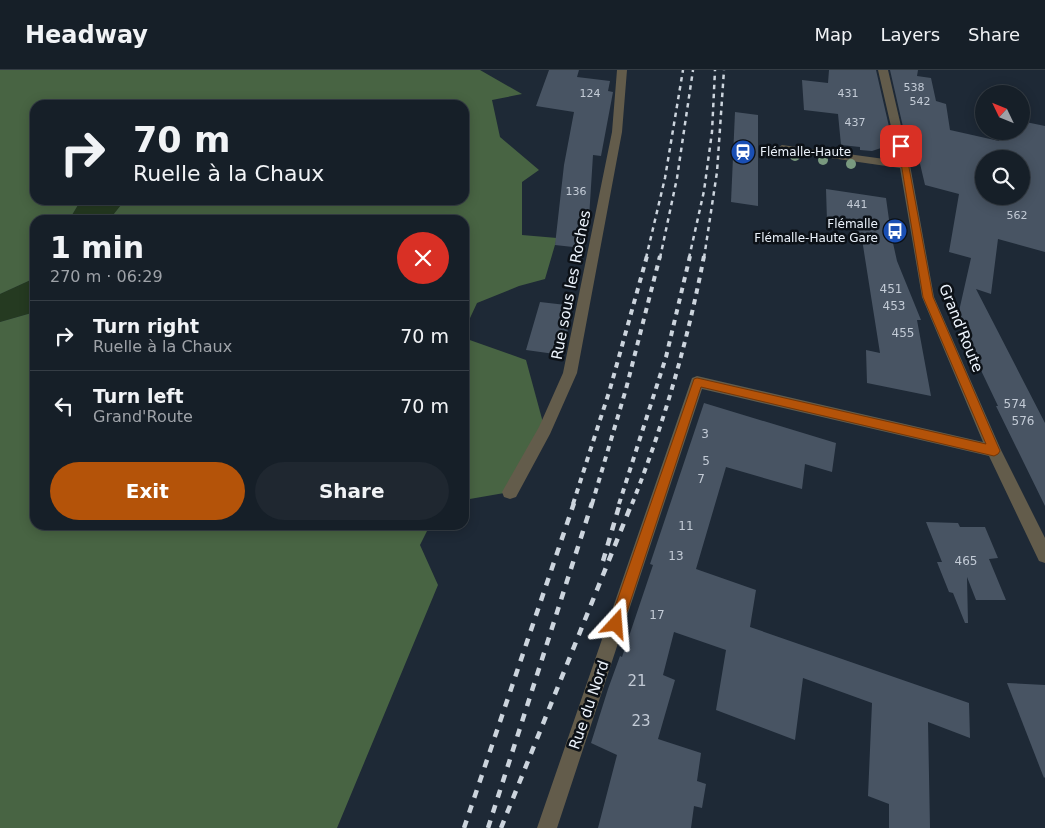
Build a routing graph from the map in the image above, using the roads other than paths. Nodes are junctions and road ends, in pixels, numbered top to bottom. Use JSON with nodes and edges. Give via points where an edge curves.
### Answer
{"nodes":[{"id":1,"x":622,"y":70,"type":"edge"},
{"id":2,"x":882,"y":70,"type":"edge"},
{"id":3,"x":782,"y":148,"type":"dead end"},
{"id":4,"x":905,"y":165,"type":"junction"},
{"id":5,"x":994,"y":451,"type":"junction"},
{"id":6,"x":510,"y":492,"type":"dead end"},
{"id":7,"x":1045,"y":555,"type":"edge"},
{"id":8,"x":547,"y":828,"type":"edge"}],
"edges":[{"from":1,"to":6,"type":"street","name":"Rue sous les Roches","via":[[617,132],[570,373],[545,430]]},
{"from":2,"to":4,"type":"street","name":"Grand'Route"},
{"from":3,"to":4,"type":"street"},
{"from":4,"to":5,"type":"street","name":"Grand'Route","via":[[928,297]]},
{"from":5,"to":7,"type":"street","name":"Grand'Route"},
{"from":5,"to":8,"type":"street","name":"Rue du Nord","via":[[697,382]]}]}
